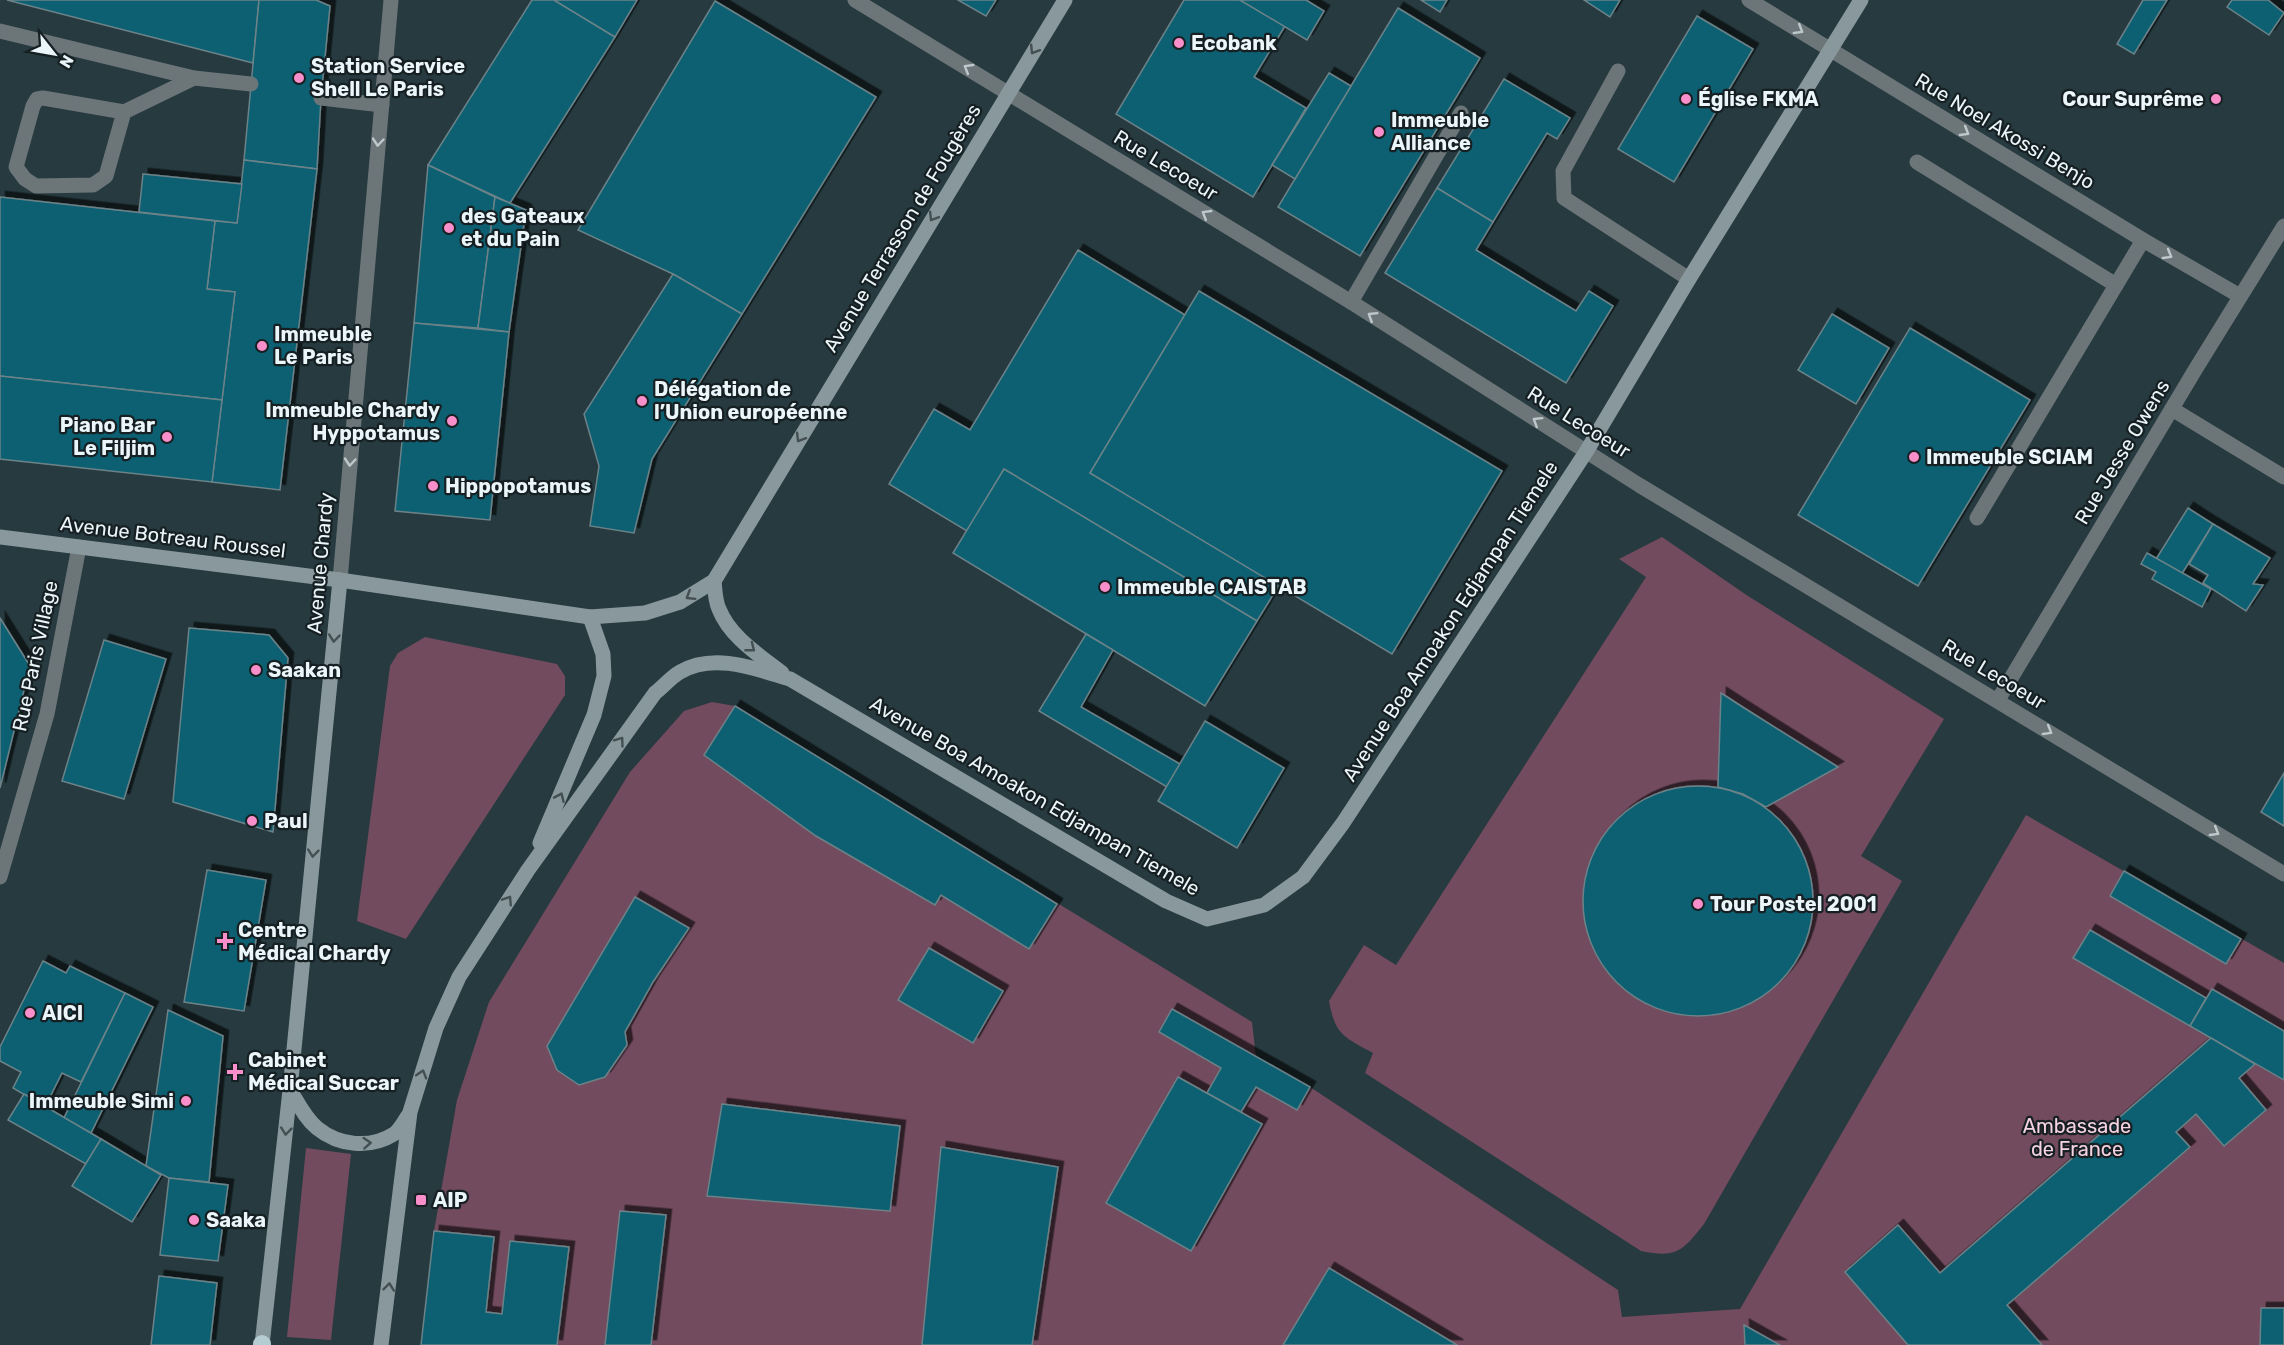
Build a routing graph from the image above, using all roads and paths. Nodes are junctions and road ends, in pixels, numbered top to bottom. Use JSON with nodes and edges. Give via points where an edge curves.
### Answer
{"nodes":[{"id":1,"x":391,"y":0,"type":"edge"},
{"id":2,"x":855,"y":0,"type":"edge"},
{"id":3,"x":1065,"y":0,"type":"edge"},
{"id":4,"x":1749,"y":0,"type":"edge"},
{"id":5,"x":1861,"y":0,"type":"edge"},
{"id":6,"x":0,"y":31,"type":"edge"},
{"id":7,"x":1831,"y":49,"type":"junction"},
{"id":8,"x":1618,"y":71,"type":"dead end"},
{"id":9,"x":194,"y":78,"type":"junction"},
{"id":10,"x":251,"y":84,"type":"dead end"},
{"id":11,"x":1007,"y":92,"type":"junction"},
{"id":12,"x":321,"y":98,"type":"dead end"},
{"id":13,"x":382,"y":105,"type":"junction"},
{"id":14,"x":124,"y":112,"type":"junction"},
{"id":15,"x":1461,"y":113,"type":"dead end"},
{"id":16,"x":1917,"y":162,"type":"dead end"},
{"id":17,"x":2284,"y":226,"type":"edge"},
{"id":18,"x":2143,"y":240,"type":"junction"},
{"id":19,"x":1689,"y":279,"type":"junction"},
{"id":20,"x":2116,"y":285,"type":"junction"},
{"id":21,"x":2240,"y":296,"type":"junction"},
{"id":22,"x":1351,"y":302,"type":"junction"},
{"id":23,"x":2172,"y":409,"type":"junction"},
{"id":24,"x":1586,"y":452,"type":"junction"},
{"id":25,"x":2284,"y":477,"type":"edge"},
{"id":26,"x":1977,"y":518,"type":"dead end"},
{"id":27,"x":0,"y":537,"type":"edge"},
{"id":28,"x":79,"y":547,"type":"junction"},
{"id":29,"x":340,"y":580,"type":"junction"},
{"id":30,"x":714,"y":580,"type":"junction"},
{"id":31,"x":590,"y":617,"type":"junction"},
{"id":32,"x":790,"y":679,"type":"junction"},
{"id":33,"x":1998,"y":700,"type":"junction"},
{"id":34,"x":528,"y":870,"type":"junction"},
{"id":35,"x":2284,"y":874,"type":"edge"},
{"id":36,"x":0,"y":878,"type":"edge"},
{"id":37,"x":290,"y":1090,"type":"junction"},
{"id":38,"x":410,"y":1112,"type":"junction"},
{"id":39,"x":262,"y":1345,"type":"edge"},
{"id":40,"x":381,"y":1345,"type":"edge"}],
"edges":[{"from":1,"to":13,"type":"street","name":"Avenue Chardy"},
{"from":11,"to":2,"type":"street","name":"Rue Lecoeur","one_way":true},
{"from":3,"to":11,"type":"street","name":"Avenue Terrasson de Fougères","one_way":true},
{"from":4,"to":7,"type":"street","name":"Rue Noel Akossi Benjo","one_way":true},
{"from":5,"to":7,"type":"street","name":"Avenue Boa Amoakon Edjampan Tiemele"},
{"from":6,"to":9,"type":"street"},
{"from":7,"to":18,"type":"street","name":"Rue Noel Akossi Benjo","one_way":true},
{"from":7,"to":19,"type":"street","name":"Avenue Boa Amoakon Edjampan Tiemele"},
{"from":8,"to":19,"type":"street","via":[[1563,171],[1564,198]]},
{"from":9,"to":10,"type":"street"},
{"from":9,"to":14,"type":"street"},
{"from":22,"to":11,"type":"street","name":"Rue Lecoeur","one_way":true},
{"from":11,"to":30,"type":"street","name":"Avenue Terrasson de Fougères","one_way":true},
{"from":12,"to":13,"type":"street"},
{"from":13,"to":29,"type":"street","name":"Avenue Chardy","one_way":true},
{"from":14,"to":14,"type":"street","via":[[37,99],[16,167],[36,186],[93,185],[106,176]]},
{"from":15,"to":22,"type":"street"},
{"from":16,"to":20,"type":"street"},
{"from":17,"to":21,"type":"street","name":"Rue Jesse Owens"},
{"from":18,"to":20,"type":"street"},
{"from":18,"to":21,"type":"street","name":"Rue Noel Akossi Benjo","one_way":true},
{"from":19,"to":24,"type":"street","name":"Avenue Boa Amoakon Edjampan Tiemele"},
{"from":20,"to":26,"type":"street"},
{"from":21,"to":23,"type":"street","name":"Rue Jesse Owens"},
{"from":24,"to":22,"type":"street","name":"Rue Lecoeur","one_way":true},
{"from":23,"to":25,"type":"street"},
{"from":23,"to":33,"type":"street","name":"Rue Jesse Owens"},
{"from":24,"to":32,"type":"street","name":"Avenue Boa Amoakon Edjampan Tiemele","via":[[1343,823],[1303,877],[1257,907],[1207,919],[1166,901]]},
{"from":24,"to":33,"type":"street","name":"Rue Lecoeur"},
{"from":27,"to":28,"type":"street","name":"Avenue Botreau Roussel"},
{"from":28,"to":29,"type":"street","name":"Avenue Botreau Roussel"},
{"from":28,"to":36,"type":"street","name":"Rue Paris Village","via":[[47,714]]},
{"from":29,"to":31,"type":"street","name":"Avenue Terrasson de Fougères"},
{"from":29,"to":37,"type":"street","name":"Avenue Chardy","one_way":true},
{"from":30,"to":31,"type":"street","name":"Avenue Terrasson de Fougères","one_way":true,"via":[[680,602],[645,613]]},
{"from":30,"to":32,"type":"street","one_way":true,"via":[[718,608],[729,626]]},
{"from":34,"to":31,"type":"street","one_way":true,"via":[[586,733],[604,676],[603,654]]},
{"from":34,"to":32,"type":"street","name":"Avenue Boa Amoakon Edjampan Tiemele","one_way":true,"via":[[655,693],[680,672],[712,662],[748,666]]},
{"from":33,"to":35,"type":"street","name":"Rue Lecoeur","one_way":true},
{"from":38,"to":34,"type":"street","name":"Avenue Boa Amoakon Edjampan Tiemele","one_way":true,"via":[[436,1028],[459,977]]},
{"from":37,"to":38,"type":"street","one_way":true,"via":[[317,1128],[346,1144],[376,1142],[396,1132]]},
{"from":37,"to":39,"type":"street","name":"Avenue Chardy","one_way":true},
{"from":40,"to":38,"type":"street","name":"Avenue Boa Amoakon Edjampan Tiemele","one_way":true}]}
